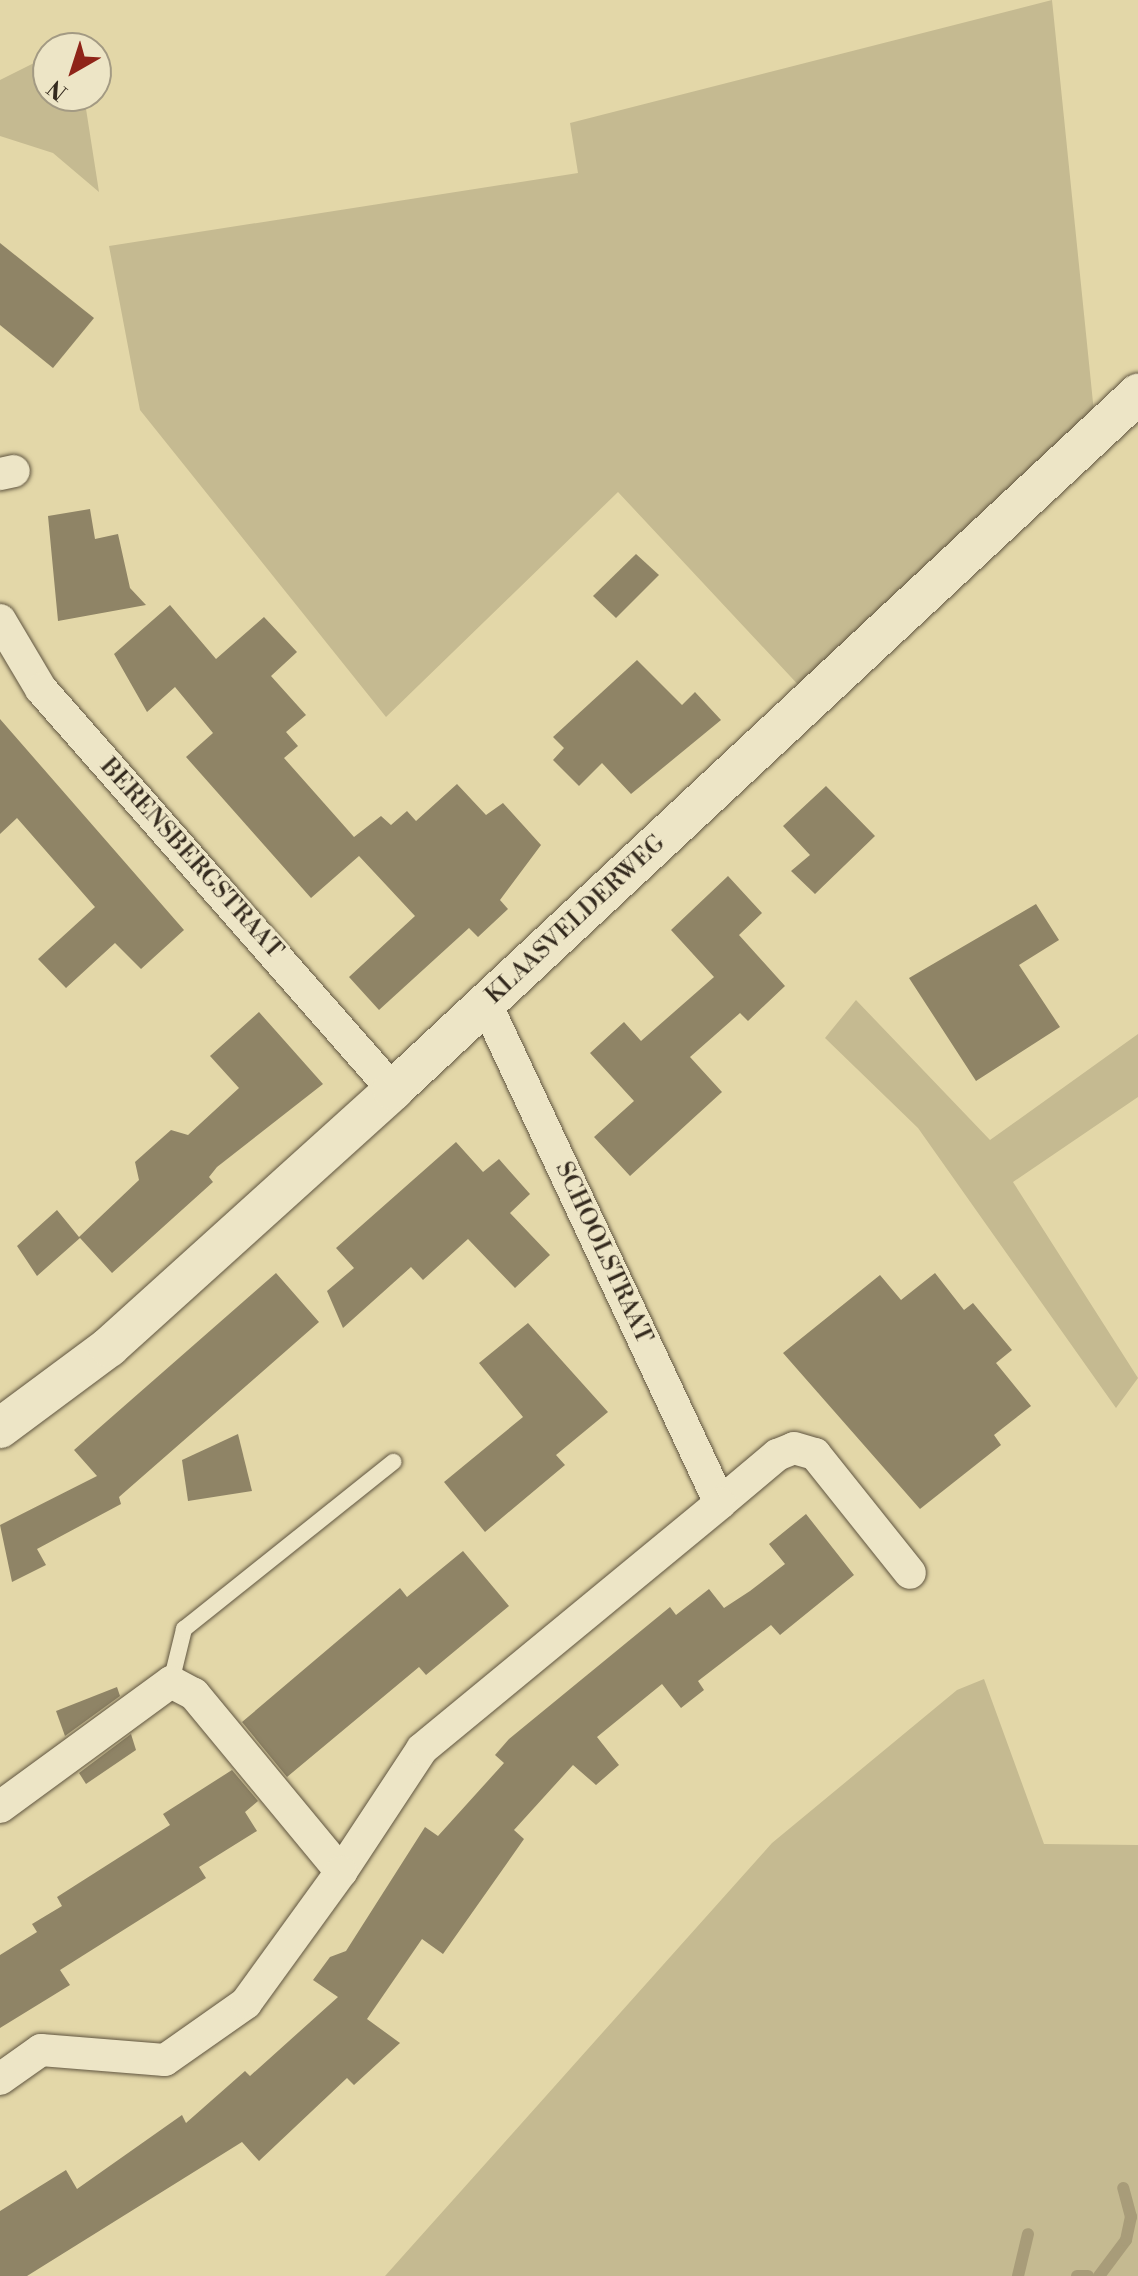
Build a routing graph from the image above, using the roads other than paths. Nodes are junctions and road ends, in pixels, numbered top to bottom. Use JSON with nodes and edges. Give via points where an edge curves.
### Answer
{"nodes":[{"id":1,"x":1138,"y":394,"type":"edge"},
{"id":2,"x":0,"y":620,"type":"edge"},
{"id":3,"x":486,"y":1004,"type":"junction"},
{"id":4,"x":393,"y":1090,"type":"junction"},
{"id":5,"x":0,"y":1428,"type":"edge"},
{"id":6,"x":393,"y":1462,"type":"dead end"},
{"id":7,"x":720,"y":1503,"type":"junction"},
{"id":8,"x":910,"y":1573,"type":"dead end"},
{"id":9,"x":171,"y":1682,"type":"junction"},
{"id":10,"x":0,"y":1807,"type":"edge"},
{"id":11,"x":341,"y":1872,"type":"junction"},
{"id":12,"x":0,"y":2079,"type":"edge"}],
"edges":[{"from":1,"to":3,"type":"street","name":"KLAASVELDERWEG"},
{"from":2,"to":4,"type":"street","name":"BERENSBERGSTRAAT","via":[[41,689]]},
{"from":3,"to":4,"type":"street","name":"KLAASVELDERWEG"},
{"from":3,"to":7,"type":"street","name":"SCHOOLSTRAAT"},
{"from":4,"to":5,"type":"street","name":"KLAASVELDERWEG","via":[[109,1347]]},
{"from":6,"to":9,"type":"lane","via":[[184,1629]]},
{"from":7,"to":8,"type":"street","via":[[777,1455],[794,1448],[815,1454]]},
{"from":7,"to":11,"type":"street","via":[[422,1749]]},
{"from":9,"to":10,"type":"street"},
{"from":9,"to":11,"type":"street","via":[[194,1694]]},
{"from":11,"to":12,"type":"street","via":[[246,2003],[165,2060],[41,2050]]}]}
